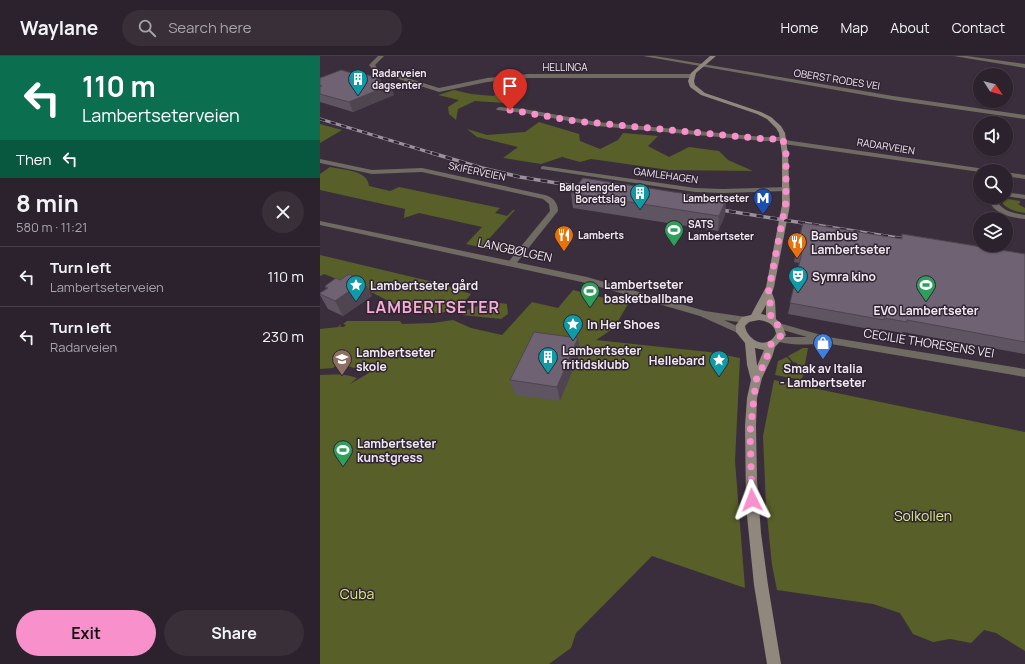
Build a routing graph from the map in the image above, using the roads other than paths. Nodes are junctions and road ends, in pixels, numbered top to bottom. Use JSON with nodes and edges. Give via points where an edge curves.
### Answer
{"nodes":[{"id":1,"x":381,"y":56,"type":"edge"},
{"id":2,"x":646,"y":56,"type":"edge"},
{"id":3,"x":713,"y":56,"type":"edge"},
{"id":4,"x":957,"y":56,"type":"edge"},
{"id":5,"x":700,"y":66,"type":"junction"},
{"id":6,"x":1025,"y":66,"type":"edge"},
{"id":7,"x":692,"y":76,"type":"junction"},
{"id":8,"x":499,"y":109,"type":"dead end"},
{"id":9,"x":1025,"y":117,"type":"edge"},
{"id":10,"x":783,"y":141,"type":"junction"},
{"id":11,"x":320,"y":161,"type":"edge"},
{"id":12,"x":543,"y":168,"type":"dead end"},
{"id":13,"x":973,"y":169,"type":"edge"},
{"id":14,"x":1013,"y":175,"type":"edge"},
{"id":15,"x":1025,"y":177,"type":"edge"},
{"id":16,"x":787,"y":189,"type":"junction"},
{"id":17,"x":1013,"y":195,"type":"edge"},
{"id":18,"x":1025,"y":197,"type":"edge"},
{"id":19,"x":994,"y":204,"type":"edge"},
{"id":20,"x":1025,"y":217,"type":"edge"},
{"id":21,"x":320,"y":223,"type":"edge"},
{"id":22,"x":512,"y":263,"type":"junction"},
{"id":23,"x":768,"y":294,"type":"junction"},
{"id":24,"x":703,"y":314,"type":"junction"},
{"id":25,"x":751,"y":318,"type":"junction"},
{"id":26,"x":775,"y":323,"type":"junction"},
{"id":27,"x":740,"y":331,"type":"junction"},
{"id":28,"x":828,"y":340,"type":"junction"},
{"id":29,"x":775,"y":342,"type":"junction"},
{"id":30,"x":750,"y":343,"type":"junction"},
{"id":31,"x":1025,"y":373,"type":"edge"},
{"id":32,"x":756,"y":380,"type":"junction"},
{"id":33,"x":774,"y":664,"type":"edge"}],
"edges":[{"from":1,"to":7,"type":"street","name":"HELLINGA","via":[[372,65],[376,70],[440,90],[487,80],[528,76]]},
{"from":2,"to":5,"type":"street","name":"OBERST RODES VEI"},
{"from":3,"to":5,"type":"main road"},
{"from":4,"to":6,"type":"street"},
{"from":5,"to":7,"type":"main road"},
{"from":5,"to":9,"type":"street","name":"OBERST RODES VEI"},
{"from":7,"to":10,"type":"main road","via":[[692,86],[700,92],[769,118],[780,127]]},
{"from":8,"to":10,"type":"street","name":"RADARVEIEN","via":[[575,121]]},
{"from":10,"to":13,"type":"street","name":"RADARVEIEN"},
{"from":10,"to":16,"type":"main road"},
{"from":11,"to":22,"type":"street","name":"SKIFERVEIEN","via":[[372,172],[422,170],[544,197],[551,201],[554,211]]},
{"from":12,"to":16,"type":"street","name":"GAMLEHAGEN","via":[[695,190],[723,192]]},
{"from":14,"to":15,"type":"street"},
{"from":16,"to":23,"type":"main road","via":[[782,228]]},
{"from":17,"to":18,"type":"street"},
{"from":19,"to":20,"type":"street","via":[[1003,212]]},
{"from":21,"to":22,"type":"street","name":"LANGBØLGEN"},
{"from":22,"to":24,"type":"street","name":"LANGBØLGEN","via":[[587,280]]},
{"from":23,"to":25,"type":"main road"},
{"from":23,"to":26,"type":"main road"},
{"from":24,"to":25,"type":"street","name":"LANGBØLGEN"},
{"from":24,"to":27,"type":"street","name":"LANGBØLGEN"},
{"from":25,"to":26,"type":"main road","via":[[763,317]]},
{"from":25,"to":27,"type":"main road","via":[[740,327]]},
{"from":26,"to":28,"type":"street","name":"CECILIE THORESENS VEI"},
{"from":26,"to":29,"type":"main road","via":[[781,330]]},
{"from":27,"to":30,"type":"main road"},
{"from":28,"to":29,"type":"street","name":"CECILIE THORESENS VEI"},
{"from":28,"to":31,"type":"street","name":"CECILIE THORESENS VEI"},
{"from":29,"to":30,"type":"main road","via":[[764,346]]},
{"from":29,"to":32,"type":"main road"},
{"from":30,"to":32,"type":"main road"},
{"from":32,"to":33,"type":"main road","via":[[750,433],[751,489],[762,596]]}]}
